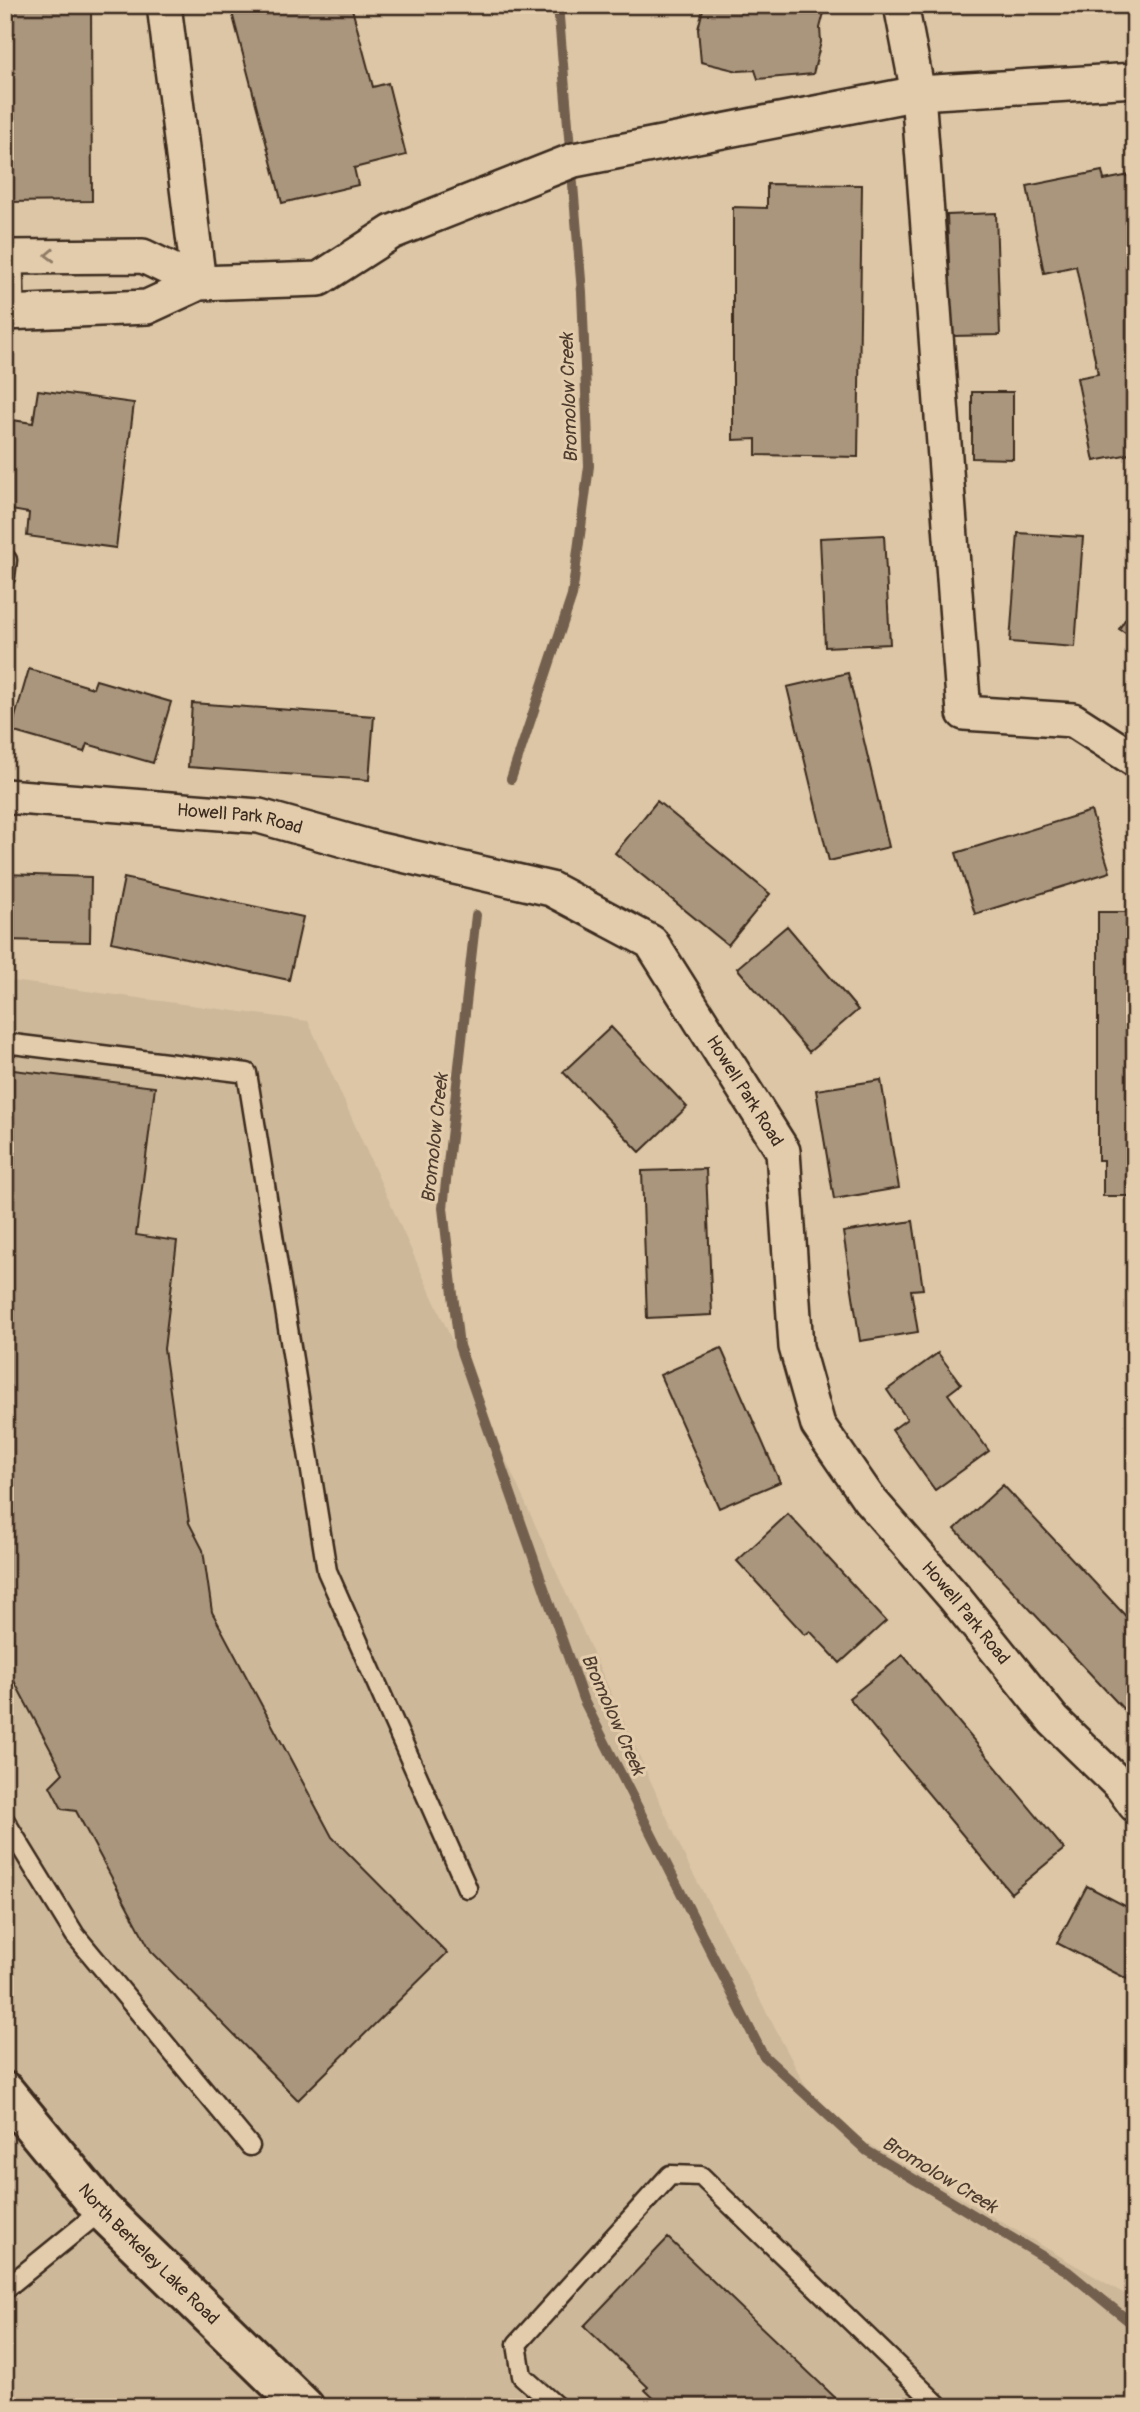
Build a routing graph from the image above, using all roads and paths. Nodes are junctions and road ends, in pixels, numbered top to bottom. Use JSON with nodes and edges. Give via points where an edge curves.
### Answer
{"nodes":[{"id":1,"x":164,"y":5,"type":"edge"},
{"id":2,"x":901,"y":5,"type":"edge"},
{"id":3,"x":1135,"y":80,"type":"edge"},
{"id":4,"x":918,"y":93,"type":"junction"},
{"id":5,"x":90,"y":255,"type":"junction"},
{"id":6,"x":6,"y":257,"type":"edge"},
{"id":7,"x":199,"y":283,"type":"junction"},
{"id":8,"x":93,"y":309,"type":"junction"},
{"id":9,"x":6,"y":313,"type":"edge"},
{"id":10,"x":1135,"y":760,"type":"edge"},
{"id":11,"x":5,"y":796,"type":"edge"},
{"id":12,"x":5,"y":1042,"type":"edge"},
{"id":13,"x":1135,"y":1805,"type":"edge"},
{"id":14,"x":5,"y":1821,"type":"edge"},
{"id":15,"x":467,"y":1888,"type":"dead end"},
{"id":16,"x":5,"y":2092,"type":"edge"},
{"id":17,"x":250,"y":2146,"type":"dead end"},
{"id":18,"x":102,"y":2210,"type":"junction"},
{"id":19,"x":5,"y":2289,"type":"edge"},
{"id":20,"x":304,"y":2407,"type":"edge"},
{"id":21,"x":557,"y":2407,"type":"edge"},
{"id":22,"x":940,"y":2407,"type":"edge"}],
"edges":[{"from":1,"to":7,"type":"street"},
{"from":2,"to":4,"type":"street"},
{"from":3,"to":4,"type":"street"},
{"from":4,"to":7,"type":"street","via":[[574,160],[392,232],[319,279]]},
{"from":4,"to":10,"type":"street","via":[[964,713],[1073,720]]},
{"from":5,"to":6,"type":"street","one_way":true},
{"from":5,"to":7,"type":"street","via":[[142,256]]},
{"from":5,"to":8,"type":"street"},
{"from":6,"to":9,"type":"street"},
{"from":7,"to":8,"type":"street","via":[[147,307]]},
{"from":8,"to":9,"type":"street"},
{"from":11,"to":13,"type":"street","name":"Howell Park Road","via":[[259,816],[376,849],[551,889],[651,942],[783,1151],[796,1347],[818,1425],[869,1499],[1054,1721]]},
{"from":12,"to":15,"type":"lane","via":[[247,1073],[327,1571]]},
{"from":14,"to":17,"type":"lane","via":[[75,1935]]},
{"from":16,"to":18,"type":"street","name":"North Berkeley Lake Road"},
{"from":18,"to":19,"type":"lane"},
{"from":18,"to":20,"type":"street","name":"North Berkeley Lake Road"},
{"from":21,"to":22,"type":"lane","via":[[523,2376],[517,2344],[670,2175],[701,2176]]}]}
